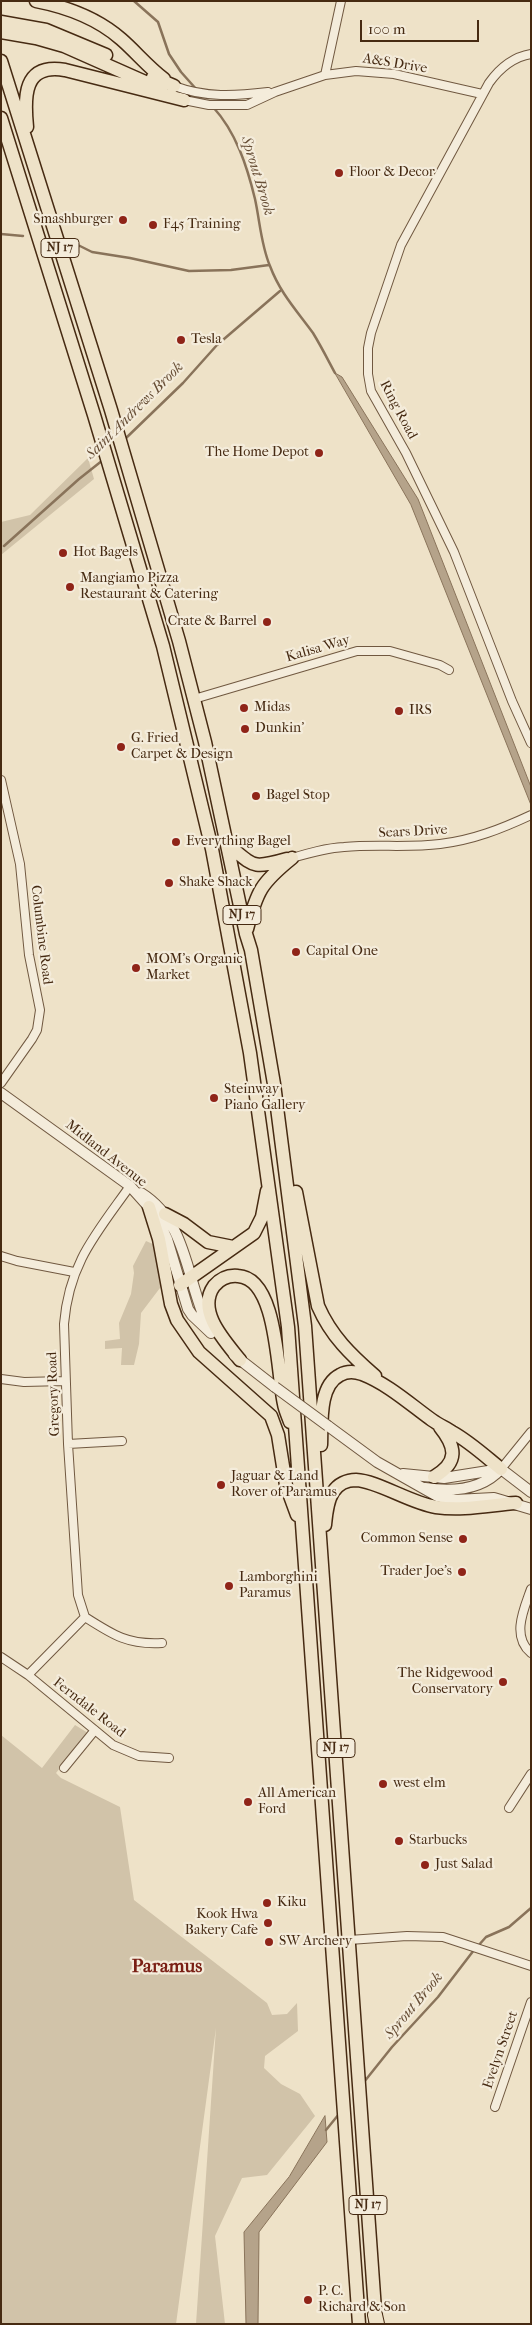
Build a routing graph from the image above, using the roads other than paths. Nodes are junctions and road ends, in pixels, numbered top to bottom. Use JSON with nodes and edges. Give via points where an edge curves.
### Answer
{"nodes":[{"id":1,"x":36,"y":1,"type":"edge"},
{"id":2,"x":341,"y":1,"type":"edge"},
{"id":3,"x":1,"y":22,"type":"edge"},
{"id":4,"x":26,"y":31,"type":"junction"},
{"id":5,"x":1,"y":32,"type":"edge"},
{"id":6,"x":531,"y":54,"type":"edge"},
{"id":7,"x":1,"y":61,"type":"edge"},
{"id":8,"x":324,"y":75,"type":"junction"},
{"id":9,"x":180,"y":92,"type":"junction"},
{"id":10,"x":275,"y":92,"type":"junction"},
{"id":11,"x":482,"y":94,"type":"junction"},
{"id":12,"x":1,"y":118,"type":"edge"},
{"id":13,"x":29,"y":152,"type":"junction"},
{"id":14,"x":449,"y":670,"type":"dead end"},
{"id":15,"x":194,"y":699,"type":"junction"},
{"id":16,"x":531,"y":743,"type":"edge"},
{"id":17,"x":1,"y":780,"type":"edge"},
{"id":18,"x":530,"y":816,"type":"edge"},
{"id":19,"x":228,"y":844,"type":"junction"},
{"id":20,"x":292,"y":858,"type":"junction"},
{"id":21,"x":246,"y":934,"type":"junction"},
{"id":22,"x":1,"y":1083,"type":"edge"},
{"id":23,"x":1,"y":1092,"type":"edge"},
{"id":24,"x":283,"y":1146,"type":"junction"},
{"id":25,"x":269,"y":1181,"type":"junction"},
{"id":26,"x":130,"y":1186,"type":"junction"},
{"id":27,"x":149,"y":1208,"type":"junction"},
{"id":28,"x":165,"y":1214,"type":"junction"},
{"id":29,"x":233,"y":1247,"type":"junction"},
{"id":30,"x":1,"y":1256,"type":"edge"},
{"id":31,"x":74,"y":1272,"type":"junction"},
{"id":32,"x":186,"y":1282,"type":"junction"},
{"id":33,"x":240,"y":1360,"type":"junction"},
{"id":34,"x":1,"y":1379,"type":"edge"},
{"id":35,"x":65,"y":1381,"type":"junction"},
{"id":36,"x":388,"y":1388,"type":"junction"},
{"id":37,"x":439,"y":1425,"type":"junction"},
{"id":38,"x":531,"y":1432,"type":"edge"},
{"id":39,"x":295,"y":1433,"type":"junction"},
{"id":40,"x":122,"y":1441,"type":"dead end"},
{"id":41,"x":68,"y":1444,"type":"junction"},
{"id":42,"x":501,"y":1469,"type":"junction"},
{"id":43,"x":397,"y":1474,"type":"junction"},
{"id":44,"x":434,"y":1478,"type":"junction"},
{"id":45,"x":420,"y":1487,"type":"junction"},
{"id":46,"x":531,"y":1492,"type":"edge"},
{"id":47,"x":318,"y":1499,"type":"junction"},
{"id":48,"x":516,"y":1503,"type":"junction"},
{"id":49,"x":531,"y":1509,"type":"edge"},
{"id":50,"x":303,"y":1528,"type":"junction"},
{"id":51,"x":321,"y":1552,"type":"junction"},
{"id":52,"x":531,"y":1589,"type":"edge"},
{"id":53,"x":84,"y":1617,"type":"junction"},
{"id":54,"x":162,"y":1642,"type":"dead end"},
{"id":55,"x":531,"y":1653,"type":"edge"},
{"id":56,"x":1,"y":1657,"type":"edge"},
{"id":57,"x":28,"y":1675,"type":"junction"},
{"id":58,"x":94,"y":1730,"type":"junction"},
{"id":59,"x":169,"y":1758,"type":"dead end"},
{"id":60,"x":64,"y":1768,"type":"dead end"},
{"id":61,"x":531,"y":1774,"type":"edge"},
{"id":62,"x":509,"y":1808,"type":"dead end"},
{"id":63,"x":349,"y":1940,"type":"junction"},
{"id":64,"x":531,"y":1966,"type":"edge"},
{"id":65,"x":531,"y":2002,"type":"edge"},
{"id":66,"x":495,"y":2107,"type":"dead end"},
{"id":67,"x":376,"y":2321,"type":"edge"},
{"id":68,"x":359,"y":2324,"type":"edge"}],
"edges":[{"from":1,"to":9,"type":"highway","via":[[73,11],[106,27]]},
{"from":2,"to":8,"type":"street"},
{"from":3,"to":4,"type":"highway"},
{"from":4,"to":5,"type":"highway"},
{"from":4,"to":9,"type":"highway"},
{"from":6,"to":11,"type":"street","name":"Ring Road","via":[[500,70]]},
{"from":7,"to":13,"type":"highway","number":"NJ 17"},
{"from":8,"to":10,"type":"street","name":"A&S Drive"},
{"from":8,"to":11,"type":"street","name":"A&S Drive","via":[[348,71],[377,72]]},
{"from":9,"to":10,"type":"street","name":"A&S Drive","via":[[227,96]]},
{"from":9,"to":10,"type":"street","name":"A&S Drive","via":[[202,104],[221,105],[248,105]]},
{"from":9,"to":13,"type":"highway","via":[[65,70],[45,70],[32,79],[26,92]]},
{"from":11,"to":16,"type":"street","name":"Ring Road","via":[[398,252],[369,340],[368,380],[454,552]]},
{"from":12,"to":25,"type":"highway","number":"NJ 17","via":[[163,646],[212,849],[250,1053]]},
{"from":13,"to":15,"type":"highway","number":"NJ 17","via":[[163,582]]},
{"from":14,"to":15,"type":"street","name":"Kalisa Way","via":[[390,651],[357,650]]},
{"from":15,"to":19,"type":"highway","number":"NJ 17"},
{"from":17,"to":22,"type":"street","name":"Columbine Road","via":[[20,864],[29,954],[40,1010],[32,1039]]},
{"from":18,"to":20,"type":"street","name":"Sears Drive","via":[[466,840],[420,846],[346,847]]},
{"from":19,"to":20,"type":"highway","via":[[254,865]]},
{"from":19,"to":21,"type":"highway","number":"NJ 17"},
{"from":20,"to":21,"type":"highway","via":[[259,890]]},
{"from":21,"to":24,"type":"highway","number":"NJ 17"},
{"from":23,"to":26,"type":"street","name":"Midland Avenue"},
{"from":24,"to":36,"type":"highway","via":[[301,1214],[318,1306],[341,1345]]},
{"from":24,"to":47,"type":"highway","number":"NJ 17","via":[[305,1326]]},
{"from":25,"to":29,"type":"highway","via":[[257,1229]]},
{"from":25,"to":39,"type":"highway","number":"NJ 17","via":[[288,1327]]},
{"from":26,"to":27,"type":"street","name":"Midland Avenue"},
{"from":26,"to":28,"type":"street","via":[[154,1201]]},
{"from":26,"to":31,"type":"street","name":"Gregory Road","via":[[89,1242]]},
{"from":27,"to":32,"type":"street","name":"Midland Avenue","via":[[163,1229]]},
{"from":27,"to":50,"type":"highway","via":[[177,1320],[199,1352],[271,1416],[278,1435],[286,1485]]},
{"from":28,"to":29,"type":"highway","via":[[208,1242]]},
{"from":28,"to":32,"type":"street","via":[[180,1241]]},
{"from":29,"to":32,"type":"highway"},
{"from":30,"to":31,"type":"street"},
{"from":31,"to":35,"type":"street","name":"Gregory Road","via":[[65,1316]]},
{"from":32,"to":33,"type":"street","via":[[211,1333]]},
{"from":33,"to":39,"type":"highway","via":[[219,1332],[208,1306],[209,1296],[217,1283],[233,1276],[250,1279],[262,1293],[276,1348],[284,1404]]},
{"from":33,"to":43,"type":"street","bridge":true},
{"from":34,"to":35,"type":"street"},
{"from":35,"to":41,"type":"street","name":"Gregory Road"},
{"from":36,"to":37,"type":"highway"},
{"from":36,"to":47,"type":"highway","via":[[351,1372],[332,1382],[324,1402]]},
{"from":37,"to":42,"type":"highway"},
{"from":37,"to":44,"type":"highway","via":[[450,1441],[452,1454],[447,1469]]},
{"from":38,"to":42,"type":"street"},
{"from":39,"to":50,"type":"highway","number":"NJ 17"},
{"from":40,"to":41,"type":"street"},
{"from":41,"to":53,"type":"street","name":"Gregory Road","via":[[78,1595]]},
{"from":42,"to":44,"type":"street"},
{"from":42,"to":45,"type":"street","via":[[488,1481],[474,1486],[440,1490]]},
{"from":42,"to":46,"type":"street"},
{"from":43,"to":44,"type":"street"},
{"from":43,"to":45,"type":"street"},
{"from":45,"to":48,"type":"street","via":[[448,1500],[494,1498]]},
{"from":47,"to":51,"type":"highway","number":"NJ 17"},
{"from":48,"to":49,"type":"street"},
{"from":48,"to":51,"type":"highway","via":[[435,1507],[364,1481],[350,1481],[338,1486],[330,1498]]},
{"from":50,"to":68,"type":"highway","number":"NJ 17"},
{"from":51,"to":63,"type":"highway","number":"NJ 17"},
{"from":52,"to":55,"type":"street","via":[[520,1633],[522,1642]]},
{"from":53,"to":54,"type":"street","via":[[122,1639],[145,1644]]},
{"from":53,"to":57,"type":"street"},
{"from":56,"to":57,"type":"street","name":"Ferndale Road"},
{"from":57,"to":58,"type":"street","name":"Ferndale Road"},
{"from":58,"to":59,"type":"street","name":"Ferndale Road","via":[[125,1751]]},
{"from":58,"to":60,"type":"street"},
{"from":61,"to":62,"type":"street"},
{"from":63,"to":64,"type":"street","via":[[431,1936]]},
{"from":63,"to":67,"type":"highway","number":"NJ 17"},
{"from":65,"to":66,"type":"street","name":"Evelyn Street"}]}
